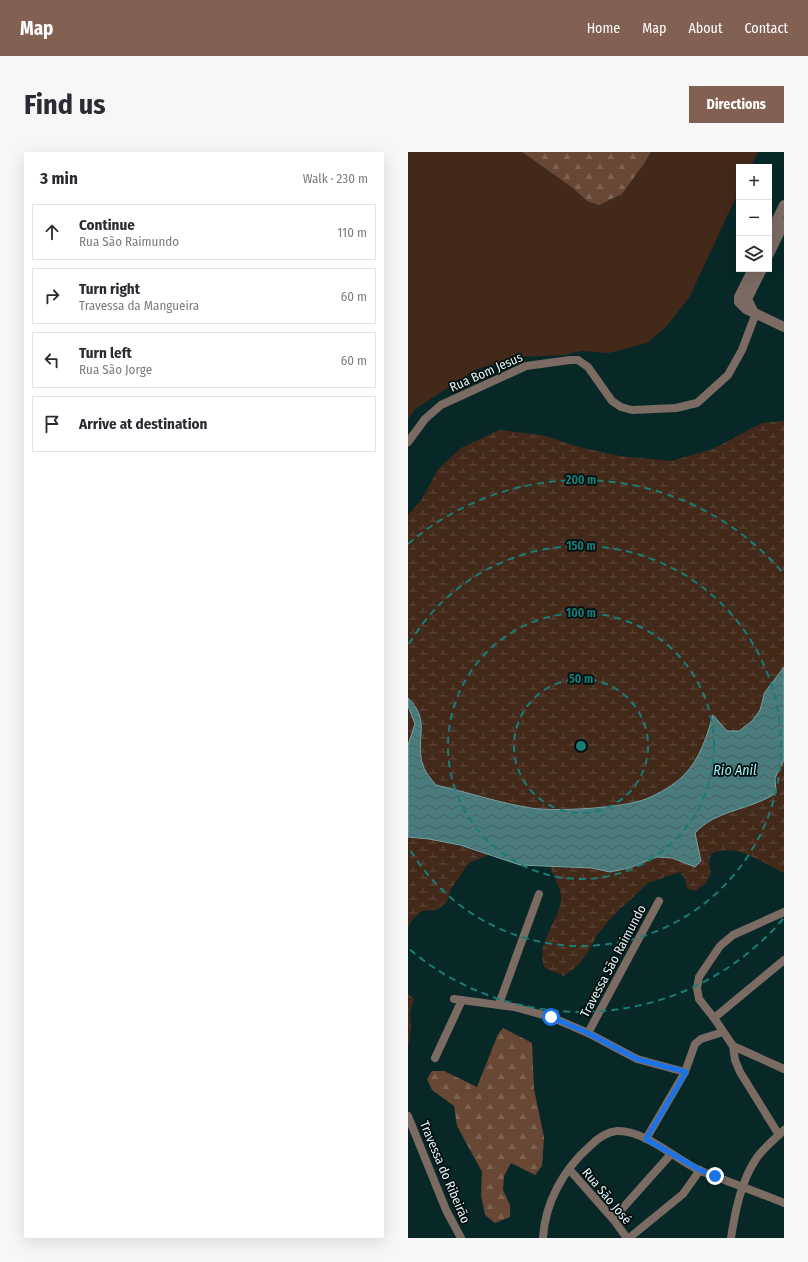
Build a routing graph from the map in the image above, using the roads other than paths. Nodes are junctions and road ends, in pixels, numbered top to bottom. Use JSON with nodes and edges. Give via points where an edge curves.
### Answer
{"nodes":[{"id":1,"x":784,"y":205,"type":"edge"},
{"id":2,"x":784,"y":223,"type":"edge"},
{"id":3,"x":772,"y":230,"type":"edge"},
{"id":4,"x":772,"y":248,"type":"edge"},
{"id":5,"x":752,"y":272,"type":"edge"},
{"id":6,"x":760,"y":272,"type":"edge"},
{"id":7,"x":754,"y":312,"type":"junction"},
{"id":8,"x":784,"y":327,"type":"edge"},
{"id":9,"x":408,"y":442,"type":"edge"},
{"id":10,"x":539,"y":894,"type":"dead end"},
{"id":11,"x":659,"y":901,"type":"dead end"},
{"id":12,"x":784,"y":912,"type":"edge"},
{"id":13,"x":784,"y":960,"type":"edge"},
{"id":14,"x":499,"y":1004,"type":"junction"},
{"id":15,"x":714,"y":1018,"type":"junction"},
{"id":16,"x":723,"y":1032,"type":"junction"},
{"id":17,"x":588,"y":1033,"type":"junction"},
{"id":18,"x":733,"y":1046,"type":"junction"},
{"id":19,"x":435,"y":1058,"type":"dead end"},
{"id":20,"x":784,"y":1069,"type":"edge"},
{"id":21,"x":686,"y":1072,"type":"junction"},
{"id":22,"x":408,"y":1116,"type":"edge"},
{"id":23,"x":782,"y":1133,"type":"edge"},
{"id":24,"x":646,"y":1139,"type":"junction"},
{"id":25,"x":671,"y":1154,"type":"junction"},
{"id":26,"x":569,"y":1169,"type":"junction"},
{"id":27,"x":700,"y":1170,"type":"junction"},
{"id":28,"x":744,"y":1186,"type":"junction"},
{"id":29,"x":784,"y":1202,"type":"edge"},
{"id":30,"x":613,"y":1219,"type":"junction"},
{"id":31,"x":461,"y":1238,"type":"edge"},
{"id":32,"x":543,"y":1238,"type":"edge"},
{"id":33,"x":628,"y":1238,"type":"edge"},
{"id":34,"x":731,"y":1238,"type":"edge"}],
"edges":[{"from":1,"to":3,"type":"street"},
{"from":2,"to":4,"type":"street"},
{"from":5,"to":7,"type":"street","via":[[739,302]]},
{"from":6,"to":7,"type":"street","via":[[747,299]]},
{"from":7,"to":8,"type":"street"},
{"from":7,"to":9,"type":"street","name":"Rua Bom Jesus","via":[[742,350],[728,375],[697,403],[676,408],[632,410],[621,407],[612,401],[588,367],[578,360],[570,360],[526,366],[441,405],[425,419]]},
{"from":10,"to":14,"type":"street"},
{"from":11,"to":17,"type":"street","name":"Travessa São Raimundo"},
{"from":12,"to":15,"type":"street","via":[[733,935],[720,946],[699,978],[697,988],[699,999]]},
{"from":13,"to":15,"type":"street"},
{"from":14,"to":17,"type":"street","via":[[551,1017]]},
{"from":14,"to":19,"type":"street","via":[[458,999]]},
{"from":15,"to":16,"type":"street"},
{"from":16,"to":18,"type":"street"},
{"from":16,"to":21,"type":"street","via":[[698,1041]]},
{"from":17,"to":21,"type":"street","via":[[637,1059]]},
{"from":18,"to":20,"type":"street"},
{"from":18,"to":23,"type":"street","via":[[740,1072]]},
{"from":21,"to":24,"type":"street"},
{"from":22,"to":31,"type":"street","name":"Travessa do Ribeirão","via":[[446,1210]]},
{"from":23,"to":28,"type":"street","via":[[757,1158]]},
{"from":24,"to":25,"type":"street"},
{"from":24,"to":26,"type":"street","via":[[616,1131],[603,1136],[584,1151]]},
{"from":25,"to":27,"type":"street"},
{"from":25,"to":30,"type":"street"},
{"from":26,"to":30,"type":"street","name":"Rua São José"},
{"from":26,"to":32,"type":"street","via":[[550,1205]]},
{"from":27,"to":28,"type":"street"},
{"from":27,"to":33,"type":"street","via":[[683,1194]]},
{"from":28,"to":29,"type":"street"},
{"from":28,"to":34,"type":"street","via":[[733,1218]]},
{"from":30,"to":33,"type":"street","name":"Rua São José"}]}
